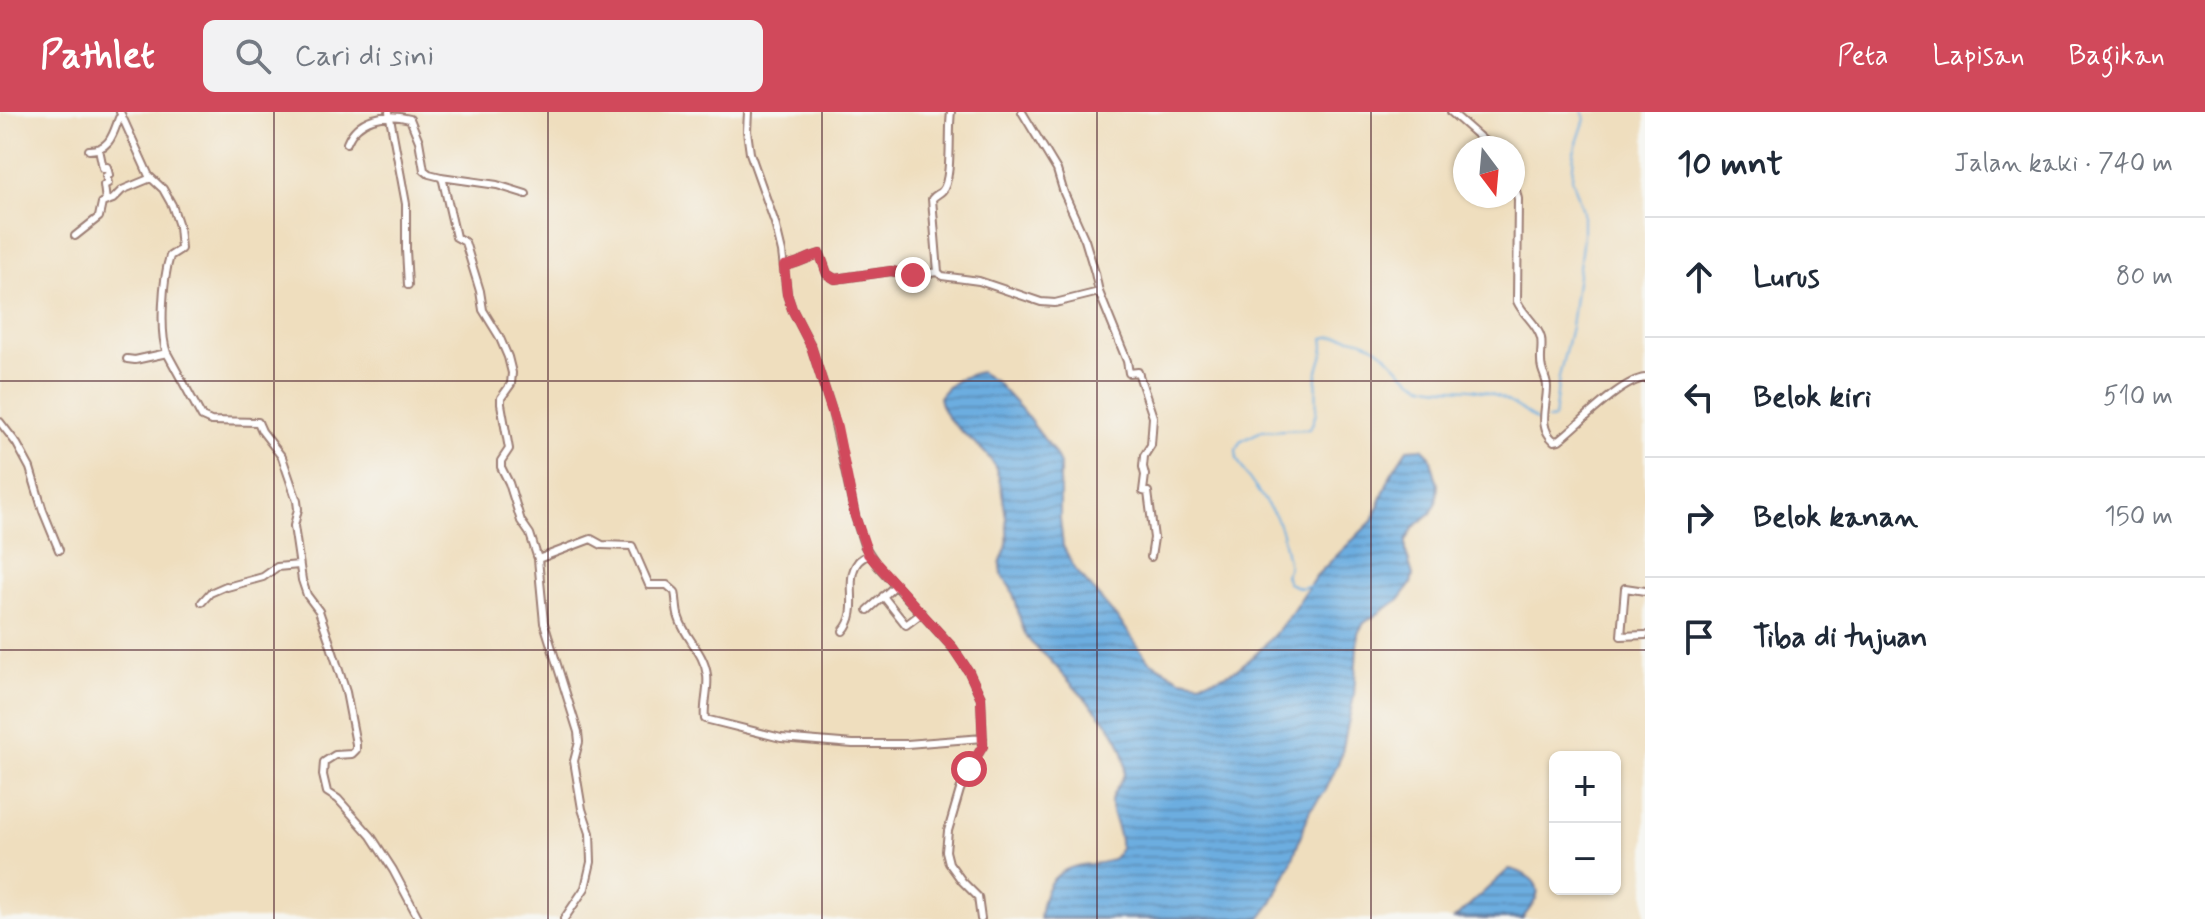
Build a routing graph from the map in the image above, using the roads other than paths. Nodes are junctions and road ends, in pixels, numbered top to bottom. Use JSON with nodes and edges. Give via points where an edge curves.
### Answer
{"nodes":[{"id":1,"x":748,"y":112,"type":"edge"},
{"id":2,"x":951,"y":112,"type":"edge"},
{"id":3,"x":1022,"y":112,"type":"edge"},
{"id":4,"x":1451,"y":112,"type":"edge"},
{"id":5,"x":389,"y":113,"type":"edge"},
{"id":6,"x":121,"y":114,"type":"edge"},
{"id":7,"x":1478,"y":136,"type":"edge"},
{"id":8,"x":347,"y":143,"type":"dead end"},
{"id":9,"x":99,"y":149,"type":"junction"},
{"id":10,"x":89,"y":150,"type":"dead end"},
{"id":11,"x":441,"y":177,"type":"junction"},
{"id":12,"x":151,"y":178,"type":"junction"},
{"id":13,"x":526,"y":194,"type":"dead end"},
{"id":14,"x":106,"y":201,"type":"junction"},
{"id":15,"x":1518,"y":208,"type":"edge"},
{"id":16,"x":75,"y":236,"type":"dead end"},
{"id":17,"x":784,"y":266,"type":"junction"},
{"id":18,"x":938,"y":272,"type":"junction"},
{"id":19,"x":408,"y":285,"type":"dead end"},
{"id":20,"x":1099,"y":292,"type":"junction"},
{"id":21,"x":167,"y":353,"type":"junction"},
{"id":22,"x":127,"y":359,"type":"dead end"},
{"id":23,"x":1645,"y":378,"type":"edge"},
{"id":24,"x":0,"y":422,"type":"edge"},
{"id":25,"x":59,"y":550,"type":"dead end"},
{"id":26,"x":868,"y":554,"type":"junction"},
{"id":27,"x":1151,"y":557,"type":"dead end"},
{"id":28,"x":538,"y":559,"type":"junction"},
{"id":29,"x":299,"y":565,"type":"junction"},
{"id":30,"x":896,"y":585,"type":"junction"},
{"id":31,"x":1645,"y":591,"type":"edge"},
{"id":32,"x":883,"y":596,"type":"junction"},
{"id":33,"x":202,"y":602,"type":"dead end"},
{"id":34,"x":868,"y":610,"type":"dead end"},
{"id":35,"x":922,"y":613,"type":"junction"},
{"id":36,"x":843,"y":631,"type":"dead end"},
{"id":37,"x":1645,"y":635,"type":"edge"},
{"id":38,"x":983,"y":738,"type":"junction"},
{"id":39,"x":419,"y":919,"type":"edge"},
{"id":40,"x":564,"y":919,"type":"edge"},
{"id":41,"x":981,"y":919,"type":"edge"}],
"edges":[{"from":1,"to":17,"type":"street","via":[[750,153]]},
{"from":2,"to":18,"type":"street","via":[[945,185],[932,199]]},
{"from":3,"to":20,"type":"street","via":[[1057,170]]},
{"from":4,"to":7,"type":"street"},
{"from":5,"to":8,"type":"street","via":[[357,126]]},
{"from":5,"to":11,"type":"street","via":[[410,119],[424,170]]},
{"from":5,"to":19,"type":"street","via":[[406,204]]},
{"from":6,"to":9,"type":"street","via":[[112,139]]},
{"from":6,"to":12,"type":"street"},
{"from":9,"to":10,"type":"street"},
{"from":9,"to":14,"type":"street","via":[[109,175]]},
{"from":11,"to":13,"type":"street"},
{"from":11,"to":28,"type":"street","via":[[483,310],[508,357],[511,384],[501,404],[509,449],[501,467]]},
{"from":12,"to":14,"type":"street"},
{"from":12,"to":21,"type":"street","via":[[172,205],[181,240],[181,249],[170,256],[166,269]]},
{"from":14,"to":16,"type":"street","via":[[99,217]]},
{"from":15,"to":23,"type":"street","via":[[1517,301],[1539,331],[1548,385],[1543,417],[1554,441],[1627,384]]},
{"from":17,"to":18,"type":"street","via":[[820,254],[827,274],[835,279],[891,271]]},
{"from":17,"to":26,"type":"street","via":[[787,294],[811,346],[837,427]]},
{"from":18,"to":20,"type":"street","via":[[1041,302]]},
{"from":20,"to":27,"type":"street","via":[[1129,373],[1138,372],[1152,412],[1151,445],[1143,465],[1154,538]]},
{"from":21,"to":22,"type":"street"},
{"from":21,"to":29,"type":"street","via":[[202,417],[255,420],[280,453],[297,501]]},
{"from":24,"to":25,"type":"street","via":[[30,468]]},
{"from":26,"to":30,"type":"street"},
{"from":26,"to":36,"type":"street","via":[[857,562],[853,616]]},
{"from":28,"to":38,"type":"street","via":[[591,539],[602,545],[632,546],[649,585],[667,585],[675,592],[678,617],[707,674],[705,719],[781,738],[853,744]]},
{"from":28,"to":40,"type":"street","via":[[544,623],[578,732],[574,761],[591,840],[585,888]]},
{"from":29,"to":33,"type":"street","via":[[277,567],[263,577],[226,586]]},
{"from":29,"to":39,"type":"street","via":[[342,681],[356,744],[352,754],[324,762],[327,792],[371,836]]},
{"from":30,"to":32,"type":"street"},
{"from":30,"to":35,"type":"street"},
{"from":31,"to":37,"type":"street","via":[[1625,588],[1621,636]]},
{"from":32,"to":34,"type":"street"},
{"from":32,"to":35,"type":"street","via":[[906,625]]},
{"from":35,"to":38,"type":"street","via":[[969,672],[981,698]]},
{"from":38,"to":41,"type":"street","via":[[960,790],[946,851],[949,863],[978,897]]}]}
